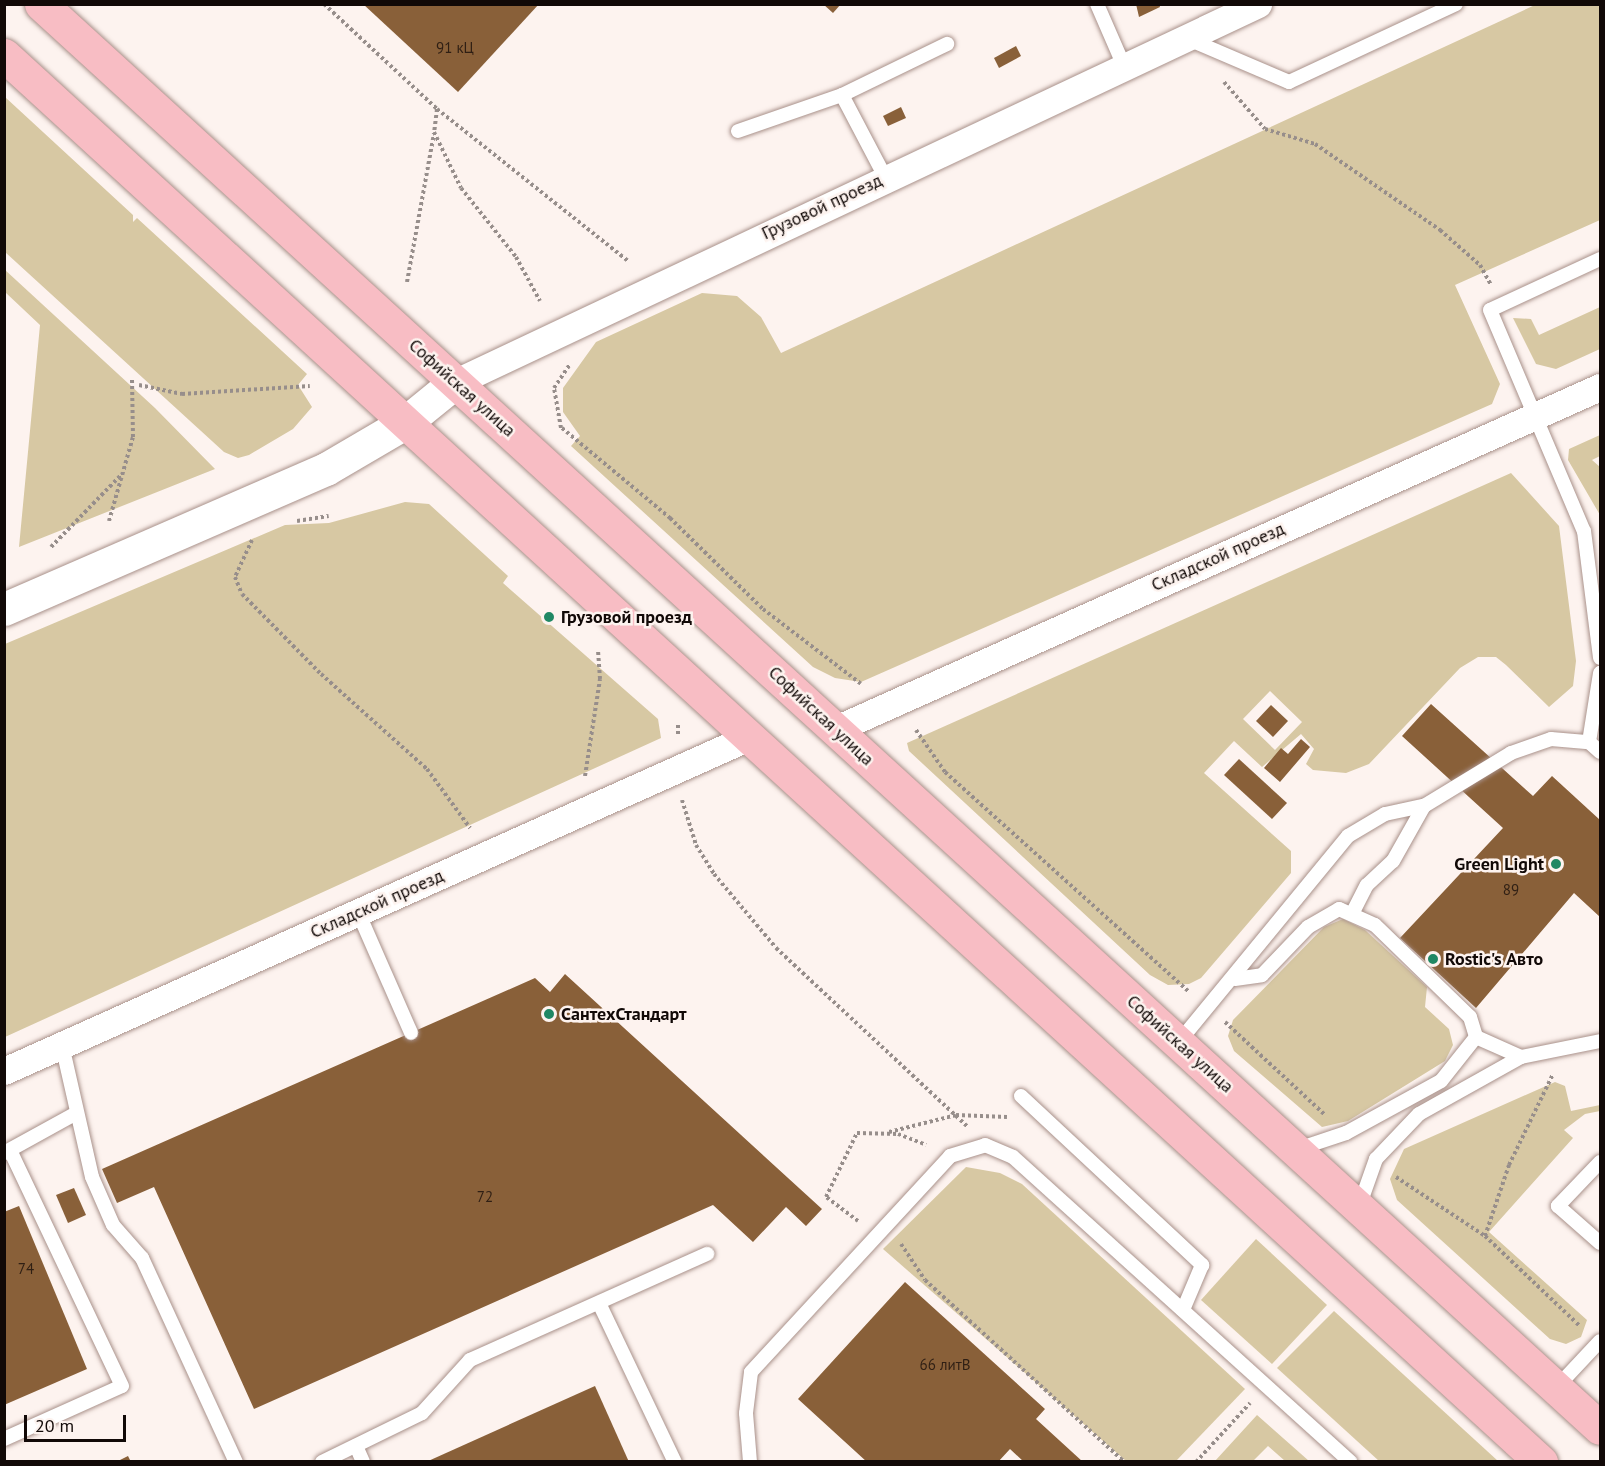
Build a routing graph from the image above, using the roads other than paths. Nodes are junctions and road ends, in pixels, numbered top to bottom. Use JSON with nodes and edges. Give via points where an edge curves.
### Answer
{"nodes":[{"id":1,"x":41,"y":4,"type":"edge"},
{"id":2,"x":1097,"y":4,"type":"edge"},
{"id":3,"x":1258,"y":4,"type":"edge"},
{"id":4,"x":1456,"y":4,"type":"edge"},
{"id":5,"x":1186,"y":38,"type":"junction"},
{"id":6,"x":947,"y":44,"type":"dead end"},
{"id":7,"x":4,"y":56,"type":"edge"},
{"id":8,"x":1124,"y":66,"type":"junction"},
{"id":9,"x":842,"y":95,"type":"junction"},
{"id":10,"x":738,"y":131,"type":"dead end"},
{"id":11,"x":885,"y":177,"type":"junction"},
{"id":12,"x":1600,"y":259,"type":"edge"},
{"id":13,"x":454,"y":383,"type":"junction"},
{"id":14,"x":1600,"y":387,"type":"edge"},
{"id":15,"x":1532,"y":418,"type":"junction"},
{"id":16,"x":406,"y":422,"type":"junction"},
{"id":17,"x":4,"y":609,"type":"edge"},
{"id":18,"x":1600,"y":658,"type":"edge"},
{"id":19,"x":1600,"y":673,"type":"edge"},
{"id":20,"x":836,"y":729,"type":"junction"},
{"id":21,"x":749,"y":736,"type":"junction"},
{"id":22,"x":1589,"y":742,"type":"junction"},
{"id":23,"x":1600,"y":752,"type":"edge"},
{"id":24,"x":1424,"y":806,"type":"junction"},
{"id":25,"x":358,"y":912,"type":"junction"},
{"id":26,"x":1353,"y":912,"type":"junction"},
{"id":27,"x":1235,"y":980,"type":"junction"},
{"id":28,"x":411,"y":1033,"type":"dead end"},
{"id":29,"x":1476,"y":1036,"type":"junction"},
{"id":30,"x":1600,"y":1041,"type":"edge"},
{"id":31,"x":1178,"y":1043,"type":"junction"},
{"id":32,"x":62,"y":1045,"type":"junction"},
{"id":33,"x":1521,"y":1057,"type":"junction"},
{"id":34,"x":4,"y":1071,"type":"edge"},
{"id":35,"x":1021,"y":1096,"type":"dead end"},
{"id":36,"x":75,"y":1114,"type":"junction"},
{"id":37,"x":1296,"y":1150,"type":"junction"},
{"id":38,"x":7,"y":1151,"type":"edge"},
{"id":39,"x":1600,"y":1162,"type":"edge"},
{"id":40,"x":1359,"y":1207,"type":"junction"},
{"id":41,"x":1600,"y":1243,"type":"edge"},
{"id":42,"x":707,"y":1254,"type":"dead end"},
{"id":43,"x":599,"y":1303,"type":"junction"},
{"id":44,"x":1183,"y":1310,"type":"junction"},
{"id":45,"x":1598,"y":1344,"type":"edge"},
{"id":46,"x":1556,"y":1388,"type":"junction"},
{"id":47,"x":1600,"y":1428,"type":"edge"},
{"id":48,"x":4,"y":1439,"type":"edge"},
{"id":49,"x":356,"y":1446,"type":"junction"},
{"id":50,"x":236,"y":1461,"type":"edge"},
{"id":51,"x":322,"y":1461,"type":"edge"},
{"id":52,"x":363,"y":1461,"type":"edge"},
{"id":53,"x":675,"y":1461,"type":"edge"},
{"id":54,"x":750,"y":1461,"type":"edge"},
{"id":55,"x":1351,"y":1461,"type":"edge"},
{"id":56,"x":1541,"y":1461,"type":"edge"}],
"edges":[{"from":1,"to":13,"type":"main road","name":"Софийская улица"},
{"from":2,"to":8,"type":"lane"},
{"from":3,"to":5,"type":"street","name":"Грузовой проезд"},
{"from":4,"to":5,"type":"lane","via":[[1289,82]]},
{"from":5,"to":8,"type":"street","name":"Грузовой проезд"},
{"from":6,"to":9,"type":"lane"},
{"from":7,"to":16,"type":"main road"},
{"from":8,"to":11,"type":"street","name":"Грузовой проезд"},
{"from":9,"to":10,"type":"lane"},
{"from":9,"to":11,"type":"lane"},
{"from":11,"to":13,"type":"street","name":"Грузовой проезд"},
{"from":12,"to":15,"type":"lane","via":[[1490,310]]},
{"from":13,"to":16,"type":"street","name":"Грузовой проезд"},
{"from":13,"to":20,"type":"main road","name":"Софийская улица"},
{"from":14,"to":15,"type":"street","name":"Складской проезд"},
{"from":15,"to":18,"type":"lane","via":[[1584,531]]},
{"from":15,"to":20,"type":"street","name":"Складской проезд"},
{"from":16,"to":17,"type":"street","name":"Грузовой проезд","via":[[326,469]]},
{"from":16,"to":21,"type":"main road"},
{"from":19,"to":22,"type":"lane"},
{"from":20,"to":31,"type":"main road","name":"Софийская улица"},
{"from":21,"to":25,"type":"street","name":"Складской проезд"},
{"from":21,"to":56,"type":"main road"},
{"from":22,"to":23,"type":"lane"},
{"from":22,"to":24,"type":"lane","via":[[1551,739],[1510,753]]},
{"from":24,"to":26,"type":"lane","via":[[1394,861],[1367,885]]},
{"from":24,"to":27,"type":"lane","via":[[1385,814],[1348,836],[1245,955]]},
{"from":25,"to":28,"type":"lane"},
{"from":25,"to":32,"type":"street","name":"Складской проезд"},
{"from":26,"to":27,"type":"lane","via":[[1327,912],[1262,975]]},
{"from":26,"to":29,"type":"lane","via":[[1375,925],[1470,1017]]},
{"from":27,"to":31,"type":"lane"},
{"from":29,"to":33,"type":"lane"},
{"from":29,"to":37,"type":"lane","via":[[1441,1081],[1346,1133]]},
{"from":30,"to":33,"type":"lane"},
{"from":31,"to":37,"type":"main road","name":"Софийская улица"},
{"from":32,"to":34,"type":"street","name":"Складской проезд"},
{"from":32,"to":36,"type":"lane"},
{"from":33,"to":40,"type":"lane","via":[[1419,1114],[1376,1159]]},
{"from":35,"to":44,"type":"lane","via":[[1202,1264]]},
{"from":36,"to":38,"type":"lane"},
{"from":36,"to":50,"type":"lane","via":[[113,1225],[142,1258]]},
{"from":37,"to":40,"type":"main road","name":"Софийская улица"},
{"from":38,"to":48,"type":"lane","via":[[122,1386]]},
{"from":39,"to":41,"type":"lane","via":[[1558,1206]]},
{"from":40,"to":46,"type":"main road","name":"Софийская улица"},
{"from":42,"to":43,"type":"lane"},
{"from":43,"to":49,"type":"lane","via":[[470,1360],[422,1413]]},
{"from":43,"to":53,"type":"lane"},
{"from":44,"to":54,"type":"lane","via":[[1012,1157],[985,1145],[950,1156],[751,1372],[746,1413]]},
{"from":44,"to":55,"type":"lane"},
{"from":45,"to":46,"type":"lane"},
{"from":46,"to":47,"type":"main road","name":"Софийская улица"},
{"from":49,"to":51,"type":"lane"},
{"from":49,"to":52,"type":"lane"}]}
